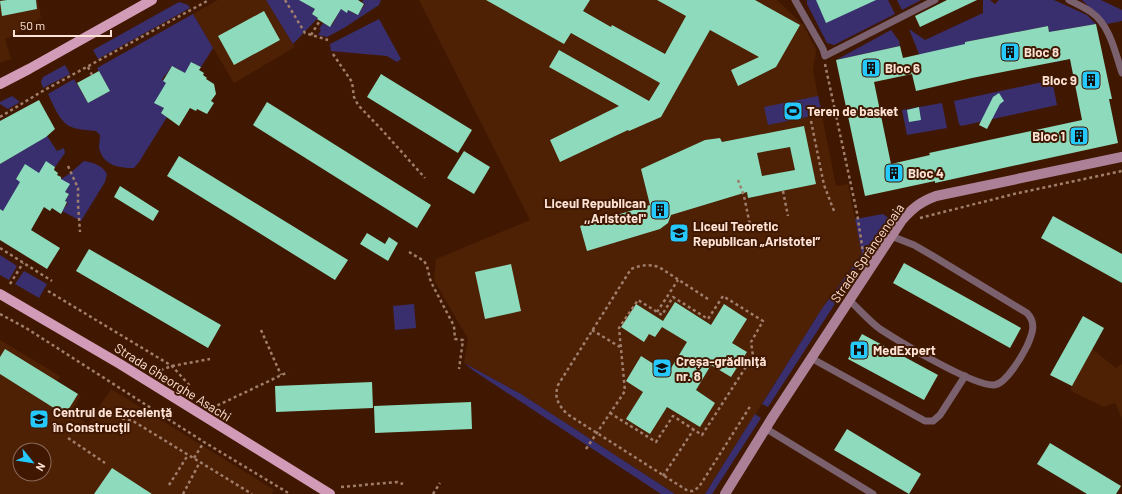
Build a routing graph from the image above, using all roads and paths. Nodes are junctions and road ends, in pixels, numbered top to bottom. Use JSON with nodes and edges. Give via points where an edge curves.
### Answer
{"nodes":[{"id":1,"x":152,"y":0,"type":"edge"},
{"id":2,"x":209,"y":0,"type":"edge"},
{"id":3,"x":285,"y":0,"type":"edge"},
{"id":4,"x":795,"y":0,"type":"edge"},
{"id":5,"x":935,"y":0,"type":"edge"},
{"id":6,"x":1069,"y":0,"type":"edge"},
{"id":7,"x":319,"y":22,"type":"dead end"},
{"id":8,"x":310,"y":35,"type":"junction"},
{"id":9,"x":328,"y":40,"type":"dead end"},
{"id":10,"x":333,"y":54,"type":"dead end"},
{"id":11,"x":825,"y":58,"type":"junction"},
{"id":12,"x":88,"y":67,"type":"junction"},
{"id":13,"x":1122,"y":73,"type":"edge"},
{"id":14,"x":92,"y":75,"type":"dead end"},
{"id":15,"x":0,"y":84,"type":"edge"},
{"id":16,"x":0,"y":117,"type":"edge"},
{"id":17,"x":811,"y":121,"type":"dead end"},
{"id":18,"x":1122,"y":158,"type":"edge"},
{"id":19,"x":68,"y":166,"type":"dead end"},
{"id":20,"x":1122,"y":172,"type":"edge"},
{"id":21,"x":425,"y":178,"type":"dead end"},
{"id":22,"x":738,"y":180,"type":"dead end"},
{"id":23,"x":783,"y":191,"type":"dead end"},
{"id":24,"x":834,"y":211,"type":"dead end"},
{"id":25,"x":788,"y":216,"type":"dead end"},
{"id":26,"x":915,"y":220,"type":"dead end"},
{"id":27,"x":750,"y":225,"type":"dead end"},
{"id":28,"x":80,"y":232,"type":"dead end"},
{"id":29,"x":891,"y":236,"type":"junction"},
{"id":30,"x":0,"y":248,"type":"edge"},
{"id":31,"x":409,"y":252,"type":"dead end"},
{"id":32,"x":869,"y":257,"type":"dead end"},
{"id":33,"x":23,"y":263,"type":"junction"},
{"id":34,"x":678,"y":280,"type":"junction"},
{"id":35,"x":52,"y":282,"type":"dead end"},
{"id":36,"x":10,"y":284,"type":"dead end"},
{"id":37,"x":48,"y":291,"type":"dead end"},
{"id":38,"x":0,"y":294,"type":"edge"},
{"id":39,"x":708,"y":299,"type":"dead end"},
{"id":40,"x":850,"y":300,"type":"junction"},
{"id":41,"x":657,"y":312,"type":"junction"},
{"id":42,"x":0,"y":314,"type":"edge"},
{"id":43,"x":261,"y":330,"type":"dead end"},
{"id":44,"x":592,"y":330,"type":"junction"},
{"id":45,"x":621,"y":347,"type":"junction"},
{"id":46,"x":811,"y":358,"type":"junction"},
{"id":47,"x":210,"y":359,"type":"dead end"},
{"id":48,"x":172,"y":366,"type":"junction"},
{"id":49,"x":460,"y":369,"type":"dead end"},
{"id":50,"x":154,"y":372,"type":"dead end"},
{"id":51,"x":288,"y":372,"type":"dead end"},
{"id":52,"x":281,"y":375,"type":"junction"},
{"id":53,"x":965,"y":376,"type":"junction"},
{"id":54,"x":190,"y":386,"type":"dead end"},
{"id":55,"x":751,"y":405,"type":"dead end"},
{"id":56,"x":93,"y":411,"type":"dead end"},
{"id":57,"x":610,"y":413,"type":"junction"},
{"id":58,"x":201,"y":414,"type":"junction"},
{"id":59,"x":765,"y":428,"type":"junction"},
{"id":60,"x":694,"y":429,"type":"junction"},
{"id":61,"x":597,"y":433,"type":"junction"},
{"id":62,"x":68,"y":438,"type":"dead end"},
{"id":63,"x":204,"y":442,"type":"junction"},
{"id":64,"x":586,"y":449,"type":"dead end"},
{"id":65,"x":188,"y":455,"type":"junction"},
{"id":66,"x":194,"y":458,"type":"junction"},
{"id":67,"x":200,"y":462,"type":"junction"},
{"id":68,"x":105,"y":463,"type":"dead end"},
{"id":69,"x":663,"y":476,"type":"junction"},
{"id":70,"x":440,"y":483,"type":"dead end"},
{"id":71,"x":403,"y":484,"type":"dead end"},
{"id":72,"x":169,"y":485,"type":"dead end"},
{"id":73,"x":342,"y":487,"type":"dead end"},
{"id":74,"x":183,"y":494,"type":"edge"},
{"id":75,"x":252,"y":494,"type":"edge"},
{"id":76,"x":290,"y":494,"type":"edge"},
{"id":77,"x":330,"y":494,"type":"edge"},
{"id":78,"x":433,"y":494,"type":"edge"},
{"id":79,"x":725,"y":494,"type":"edge"},
{"id":80,"x":873,"y":494,"type":"edge"}],
"edges":[{"from":1,"to":15,"type":"main road"},
{"from":2,"to":12,"type":"path"},
{"from":3,"to":8,"type":"path","via":[[305,33]]},
{"from":4,"to":11,"type":"lane","via":[[823,49]]},
{"from":5,"to":11,"type":"lane"},
{"from":6,"to":13,"type":"lane","via":[[1091,12],[1101,21]]},
{"from":7,"to":8,"type":"path"},
{"from":8,"to":9,"type":"path"},
{"from":10,"to":21,"type":"path","via":[[352,82],[358,105]]},
{"from":11,"to":32,"type":"path","via":[[864,252]]},
{"from":12,"to":14,"type":"path"},
{"from":12,"to":16,"type":"path"},
{"from":17,"to":24,"type":"path","via":[[824,185]]},
{"from":18,"to":29,"type":"street","name":"Strada Sprâncenoaia","via":[[936,196],[912,209]]},
{"from":19,"to":28,"type":"path","via":[[78,188]]},
{"from":20,"to":26,"type":"path","via":[[1014,194]]},
{"from":22,"to":27,"type":"path"},
{"from":23,"to":25,"type":"path"},
{"from":29,"to":40,"type":"street","name":"Strada Sprâncenoaia"},
{"from":29,"to":53,"type":"lane","via":[[914,245],[1017,306],[1031,317],[1032,333],[1025,351],[1007,377],[994,385]]},
{"from":30,"to":33,"type":"path"},
{"from":31,"to":49,"type":"path","via":[[426,263],[430,279],[454,326],[455,339],[463,340]]},
{"from":33,"to":35,"type":"path"},
{"from":33,"to":36,"type":"path"},
{"from":34,"to":39,"type":"path"},
{"from":34,"to":41,"type":"path"},
{"from":34,"to":44,"type":"path","via":[[651,264],[631,269]]},
{"from":37,"to":48,"type":"path"},
{"from":38,"to":58,"type":"main road","name":"Strada Gheorghe Asachi"},
{"from":40,"to":46,"type":"street","name":"Strada Sprâncenoaia"},
{"from":40,"to":53,"type":"lane","via":[[880,328]]},
{"from":41,"to":45,"type":"path","via":[[638,300],[619,328]]},
{"from":41,"to":60,"type":"path","via":[[662,315],[673,297],[708,319],[723,296],[763,321],[751,342],[753,356],[702,435]]},
{"from":42,"to":63,"type":"path"},
{"from":43,"to":52,"type":"path"},
{"from":44,"to":45,"type":"path"},
{"from":44,"to":61,"type":"path","via":[[555,393],[556,400],[567,414]]},
{"from":45,"to":57,"type":"path","via":[[625,391]]},
{"from":46,"to":53,"type":"lane","via":[[925,421],[934,421],[940,416]]},
{"from":46,"to":59,"type":"street","name":"Strada Sprâncenoaia"},
{"from":47,"to":48,"type":"path"},
{"from":48,"to":50,"type":"path"},
{"from":48,"to":54,"type":"path"},
{"from":51,"to":52,"type":"path"},
{"from":52,"to":58,"type":"path"},
{"from":55,"to":69,"type":"path","via":[[699,487],[688,491]]},
{"from":56,"to":65,"type":"path","via":[[133,421]]},
{"from":57,"to":60,"type":"path","via":[[656,442],[673,416]]},
{"from":57,"to":61,"type":"path"},
{"from":58,"to":77,"type":"main road","name":"Strada Gheorghe Asachi"},
{"from":59,"to":79,"type":"street","name":"Strada Sprâncenoaia"},
{"from":59,"to":80,"type":"lane"},
{"from":60,"to":69,"type":"path"},
{"from":61,"to":64,"type":"path"},
{"from":61,"to":69,"type":"path"},
{"from":62,"to":68,"type":"path"},
{"from":63,"to":66,"type":"path"},
{"from":63,"to":76,"type":"path"},
{"from":65,"to":66,"type":"path"},
{"from":65,"to":72,"type":"path"},
{"from":66,"to":67,"type":"path"},
{"from":67,"to":74,"type":"path"},
{"from":67,"to":75,"type":"path"},
{"from":70,"to":78,"type":"path"},
{"from":71,"to":73,"type":"path","via":[[397,482]]}]}
